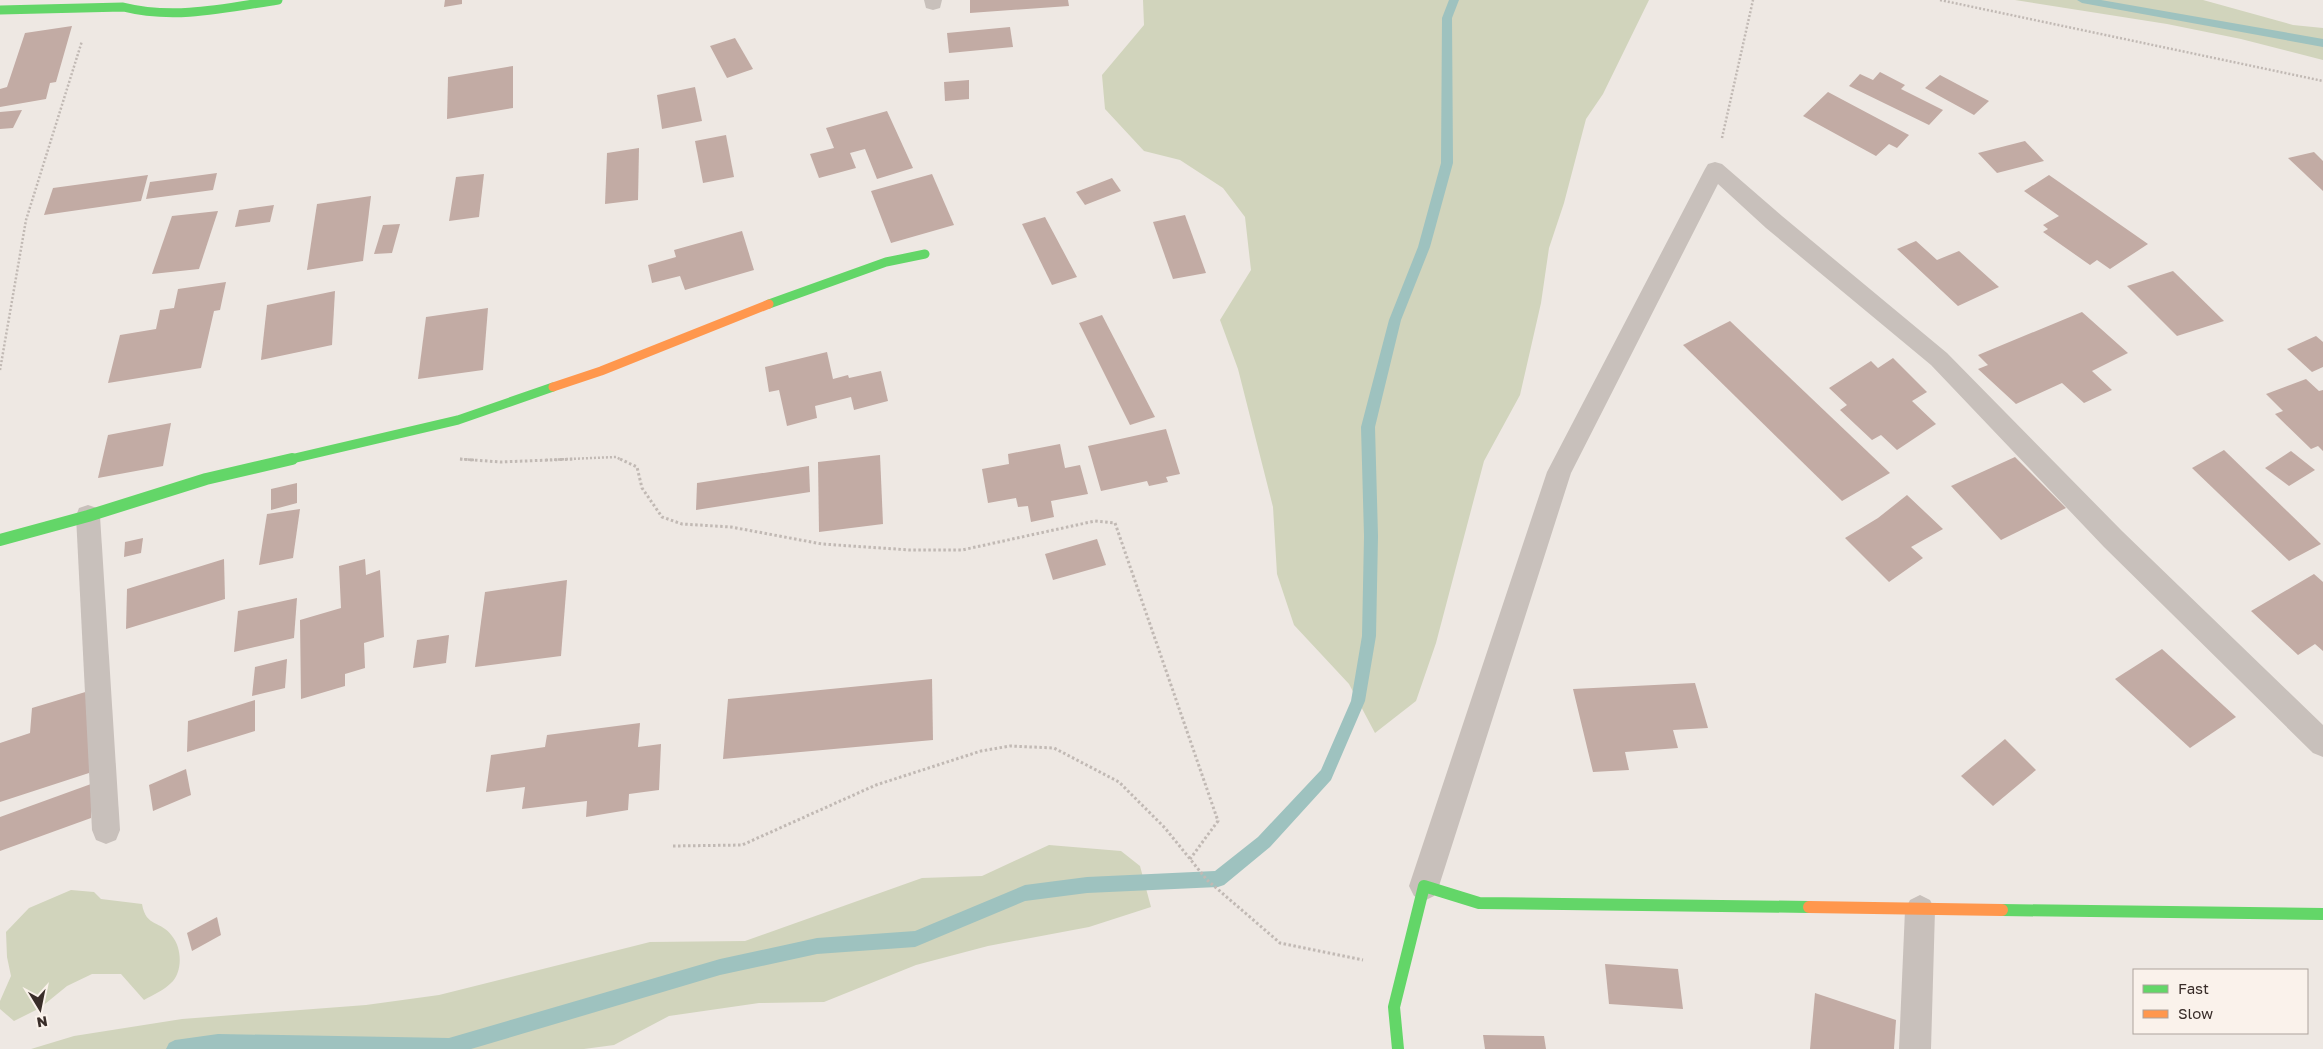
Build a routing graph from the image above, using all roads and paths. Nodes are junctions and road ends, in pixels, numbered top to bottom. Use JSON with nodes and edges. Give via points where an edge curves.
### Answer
{"nodes":[{"id":1,"x":278,"y":0,"type":"edge"},
{"id":2,"x":1753,"y":0,"type":"edge"},
{"id":3,"x":1940,"y":0,"type":"edge"},
{"id":4,"x":93,"y":8,"type":"junction"},
{"id":5,"x":0,"y":10,"type":"edge"},
{"id":6,"x":2323,"y":81,"type":"edge"},
{"id":7,"x":1715,"y":169,"type":"junction"},
{"id":8,"x":924,"y":254,"type":"dead end"},
{"id":9,"x":0,"y":370,"type":"edge"},
{"id":10,"x":456,"y":459,"type":"dead end"},
{"id":11,"x":88,"y":516,"type":"junction"},
{"id":12,"x":0,"y":540,"type":"edge"},
{"id":13,"x":2323,"y":744,"type":"edge"},
{"id":14,"x":106,"y":830,"type":"dead end"},
{"id":15,"x":673,"y":846,"type":"dead end"},
{"id":16,"x":1190,"y":859,"type":"junction"},
{"id":17,"x":1424,"y":886,"type":"junction"},
{"id":18,"x":1920,"y":910,"type":"junction"},
{"id":19,"x":2323,"y":914,"type":"edge"},
{"id":20,"x":1403,"y":968,"type":"junction"},
{"id":21,"x":1398,"y":1049,"type":"edge"},
{"id":22,"x":1915,"y":1049,"type":"edge"}],
"edges":[{"from":1,"to":4,"type":"street","via":[[171,13],[141,14],[123,7]]},
{"from":2,"to":7,"type":"path"},
{"from":3,"to":6,"type":"path"},
{"from":4,"to":5,"type":"street"},
{"from":4,"to":9,"type":"path","via":[[26,220]]},
{"from":7,"to":13,"type":"lane","via":[[1939,359],[2113,539]]},
{"from":7,"to":17,"type":"lane","via":[[1559,472]]},
{"from":8,"to":11,"type":"street","via":[[877,266],[768,304],[601,371],[458,420],[206,480]]},
{"from":10,"to":16,"type":"path","via":[[500,462],[616,457],[637,467],[642,488],[662,518],[682,524],[731,527],[822,544],[962,550],[1095,521],[1115,523],[1218,821]]},
{"from":11,"to":12,"type":"street"},
{"from":11,"to":14,"type":"lane"},
{"from":15,"to":16,"type":"path","via":[[742,845],[876,785],[981,751],[1010,746],[1054,748],[1119,782],[1165,828]]},
{"from":16,"to":20,"type":"path","via":[[1207,880],[1280,943]]},
{"from":17,"to":18,"type":"street","via":[[1479,903]]},
{"from":17,"to":20,"type":"street"},
{"from":18,"to":19,"type":"street"},
{"from":18,"to":22,"type":"lane"},
{"from":20,"to":21,"type":"street","via":[[1394,1007]]}]}
